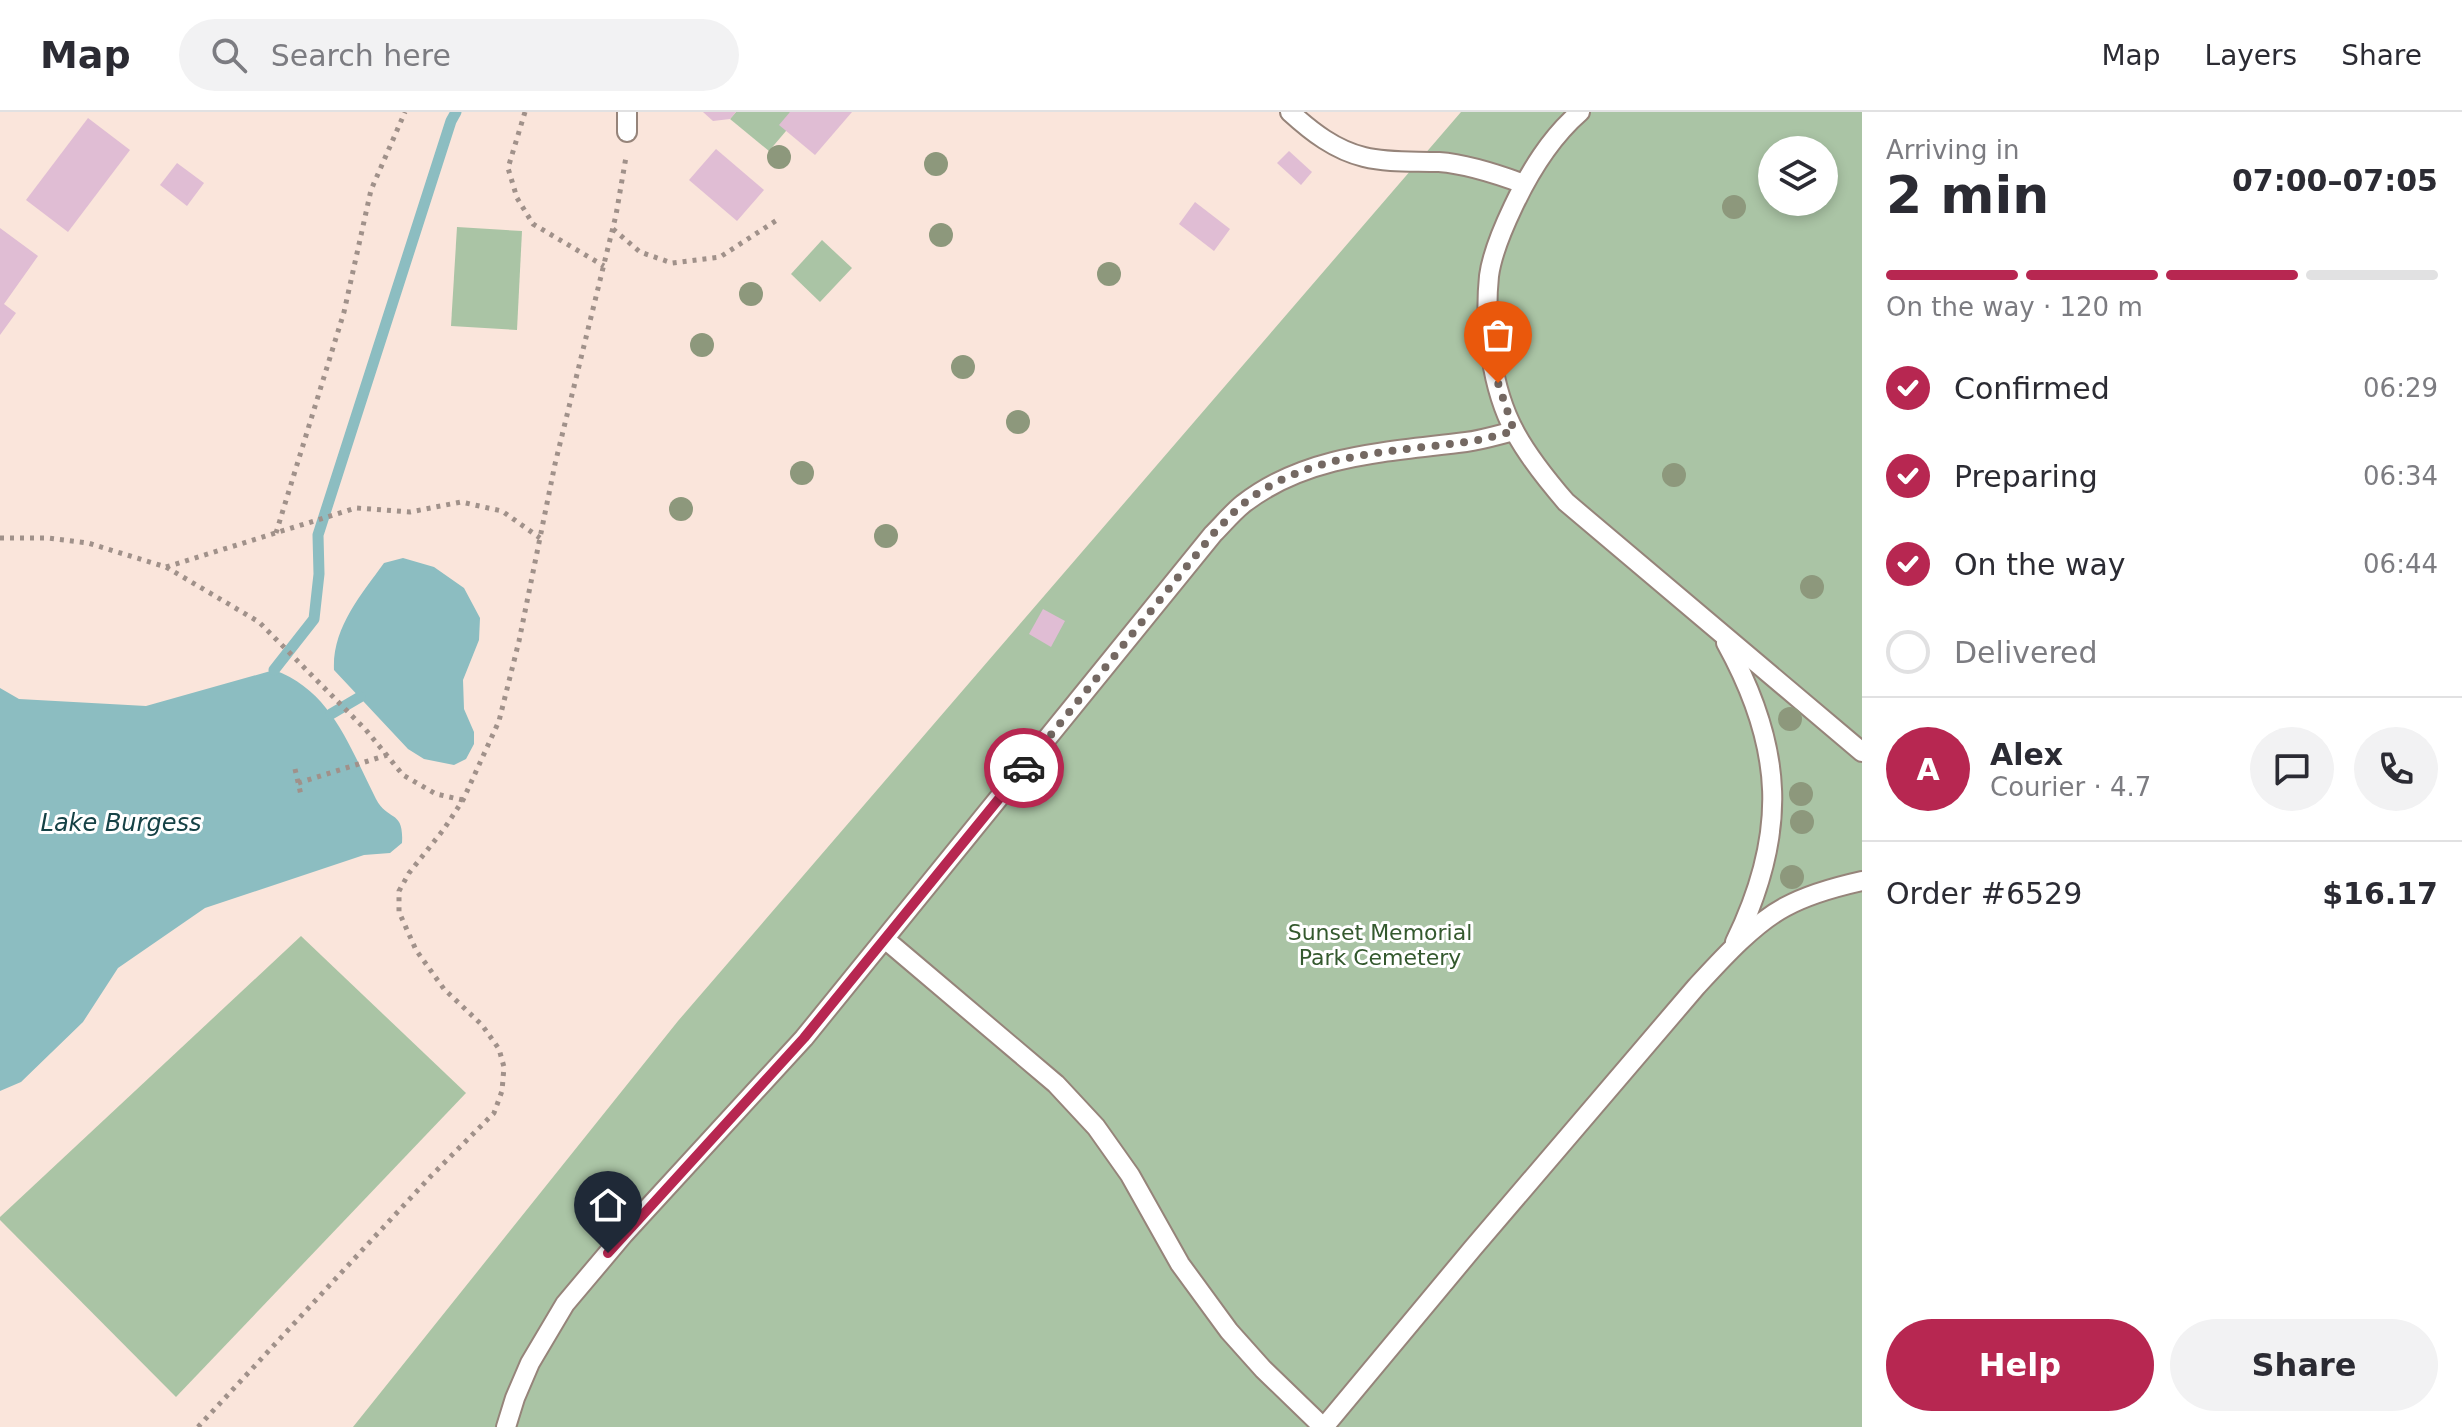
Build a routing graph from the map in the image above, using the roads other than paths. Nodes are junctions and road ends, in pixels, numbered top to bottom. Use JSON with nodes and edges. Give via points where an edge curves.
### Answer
{"nodes":[{"id":1,"x":627,"y":112,"type":"edge"},
{"id":2,"x":1290,"y":112,"type":"edge"},
{"id":3,"x":1580,"y":112,"type":"edge"},
{"id":4,"x":627,"y":132,"type":"road end"},
{"id":5,"x":1524,"y":184,"type":"junction"},
{"id":6,"x":1514,"y":431,"type":"junction"},
{"id":7,"x":1719,"y":630,"type":"junction"},
{"id":8,"x":1862,"y":752,"type":"edge"},
{"id":9,"x":1862,"y":881,"type":"edge"},
{"id":10,"x":886,"y":940,"type":"junction"},
{"id":11,"x":1732,"y":948,"type":"junction"},
{"id":12,"x":506,"y":1427,"type":"edge"},
{"id":13,"x":1324,"y":1427,"type":"edge"}],
"edges":[{"from":1,"to":4,"type":"lane"},
{"from":2,"to":5,"type":"lane","via":[[1312,132],[1364,157],[1441,162]]},
{"from":3,"to":5,"type":"lane","via":[[1536,162]]},
{"from":5,"to":6,"type":"lane","via":[[1490,274],[1487,322],[1492,360]]},
{"from":6,"to":7,"type":"lane","via":[[1566,502]]},
{"from":6,"to":10,"type":"lane","via":[[1320,465],[1279,481],[1243,504],[1213,534]]},
{"from":7,"to":8,"type":"lane"},
{"from":7,"to":11,"type":"lane","via":[[1746,678],[1772,778],[1773,828],[1765,864]]},
{"from":9,"to":11,"type":"lane","via":[[1783,908]]},
{"from":10,"to":12,"type":"lane","via":[[565,1304],[530,1363]]},
{"from":10,"to":13,"type":"lane","via":[[1056,1084],[1096,1127],[1180,1264],[1229,1331]]},
{"from":11,"to":13,"type":"lane"}]}
